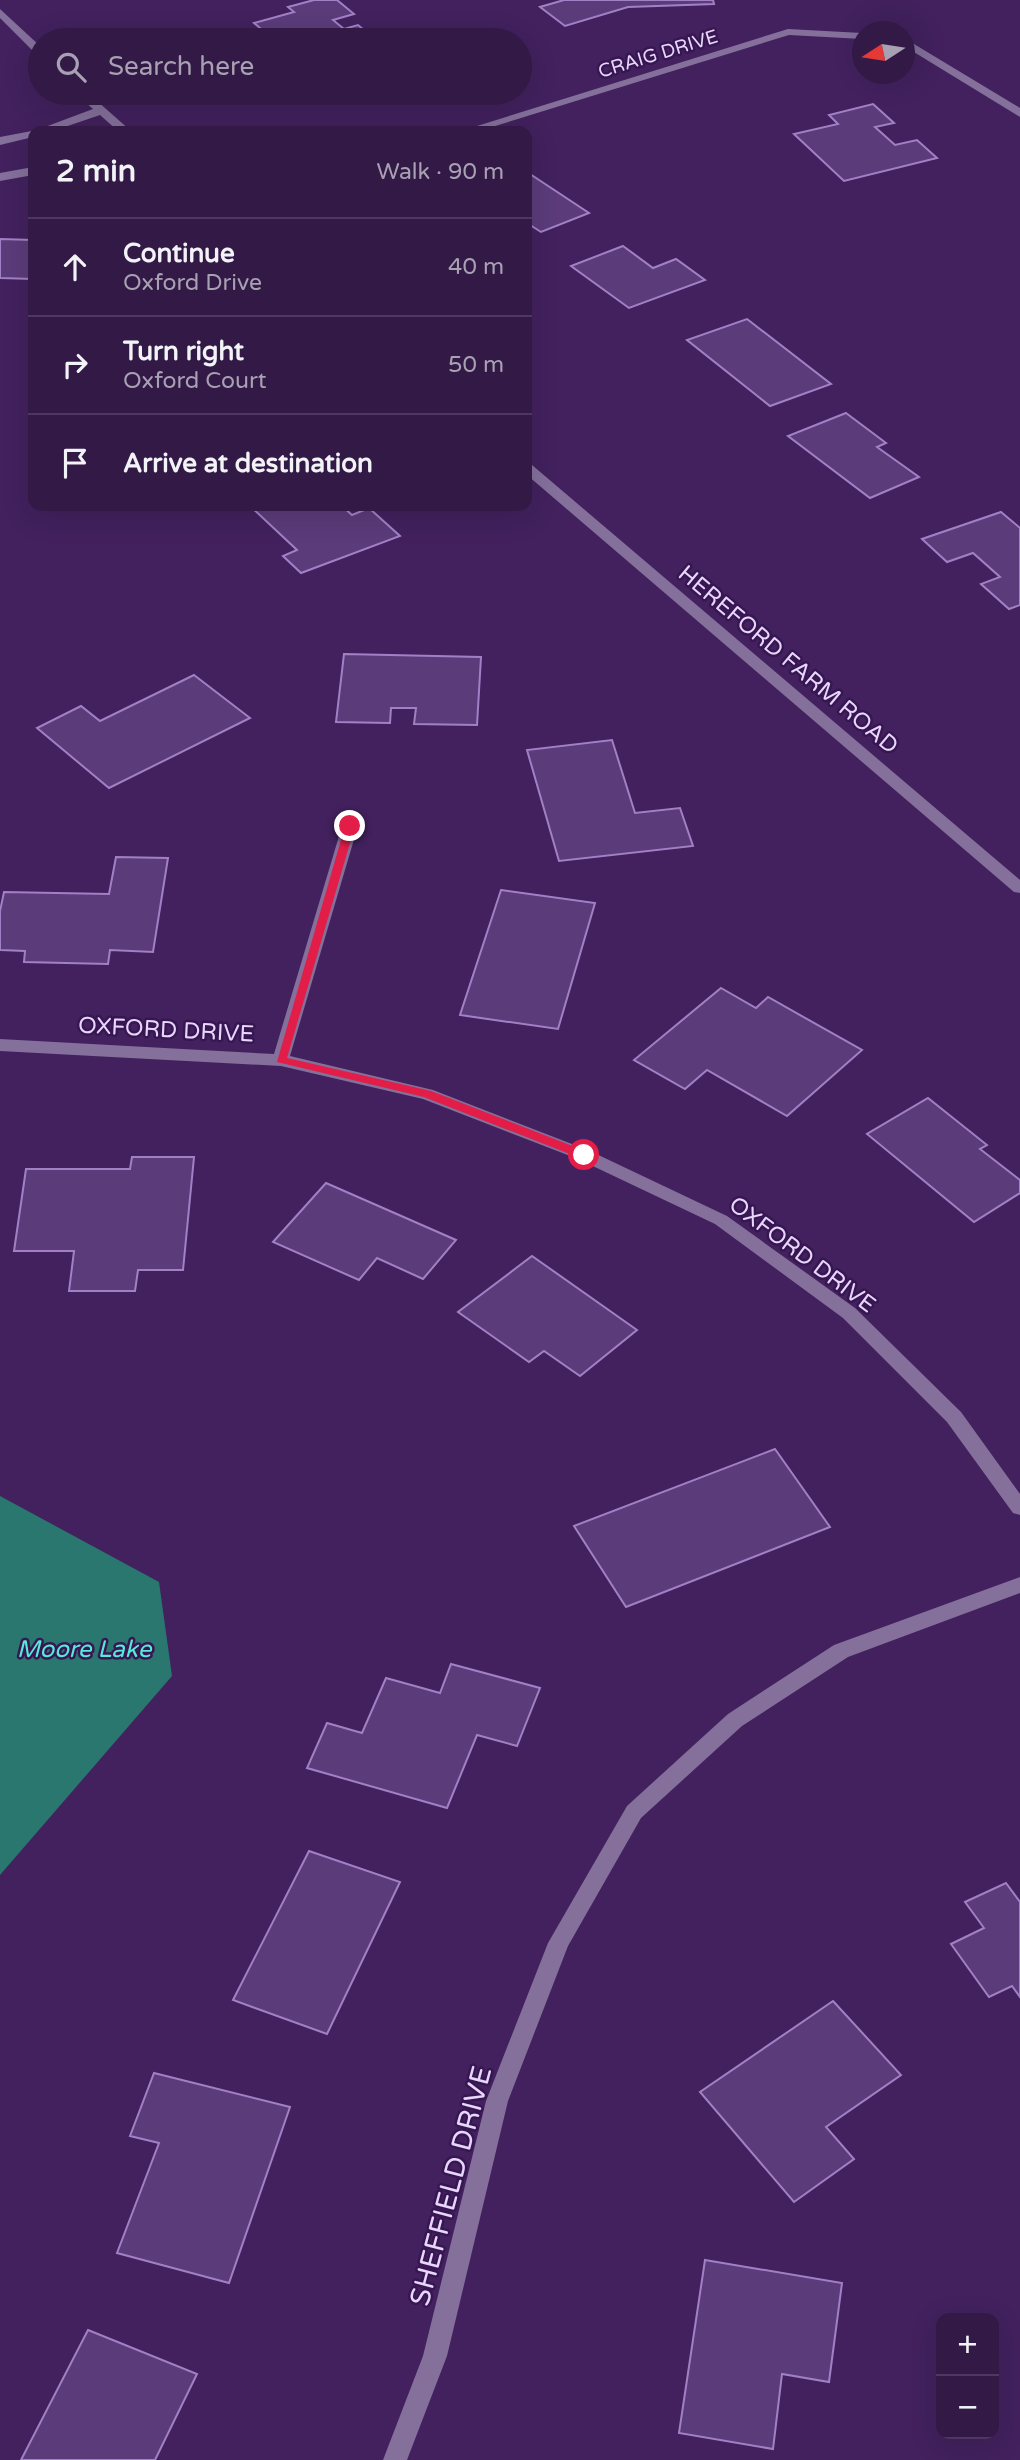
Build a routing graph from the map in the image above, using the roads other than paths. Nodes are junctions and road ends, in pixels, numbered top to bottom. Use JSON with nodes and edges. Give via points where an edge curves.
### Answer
{"nodes":[{"id":1,"x":0,"y":12,"type":"edge"},
{"id":2,"x":852,"y":35,"type":"edge"},
{"id":3,"x":28,"y":40,"type":"edge"},
{"id":4,"x":915,"y":47,"type":"edge"},
{"id":5,"x":94,"y":105,"type":"edge"},
{"id":6,"x":100,"y":111,"type":"junction"},
{"id":7,"x":1020,"y":113,"type":"edge"},
{"id":8,"x":56,"y":126,"type":"edge"},
{"id":9,"x":119,"y":126,"type":"edge"},
{"id":10,"x":483,"y":126,"type":"edge"},
{"id":11,"x":28,"y":134,"type":"edge"},
{"id":12,"x":0,"y":141,"type":"edge"},
{"id":13,"x":28,"y":173,"type":"edge"},
{"id":14,"x":0,"y":177,"type":"edge"},
{"id":15,"x":532,"y":472,"type":"edge"},
{"id":16,"x":350,"y":826,"type":"dead end"},
{"id":17,"x":1020,"y":888,"type":"edge"},
{"id":18,"x":0,"y":1045,"type":"edge"},
{"id":19,"x":281,"y":1060,"type":"junction"},
{"id":20,"x":1020,"y":1508,"type":"edge"},
{"id":21,"x":1020,"y":1585,"type":"edge"},
{"id":22,"x":395,"y":2460,"type":"edge"}],
"edges":[{"from":1,"to":3,"type":"street"},
{"from":2,"to":10,"type":"street","name":"CRAIG DRIVE","via":[[788,32]]},
{"from":4,"to":7,"type":"street"},
{"from":5,"to":6,"type":"street"},
{"from":6,"to":8,"type":"street"},
{"from":6,"to":9,"type":"street"},
{"from":11,"to":12,"type":"street"},
{"from":13,"to":14,"type":"street"},
{"from":15,"to":17,"type":"street","name":"HEREFORD FARM ROAD"},
{"from":16,"to":19,"type":"street"},
{"from":18,"to":19,"type":"street","name":"OXFORD DRIVE"},
{"from":19,"to":20,"type":"street","name":"OXFORD DRIVE","via":[[427,1094],[584,1155],[721,1220],[849,1313],[954,1417]]},
{"from":21,"to":22,"type":"street","name":"SHEFFIELD DRIVE","via":[[841,1651],[735,1720],[635,1812],[559,1943],[497,2101],[435,2356]]}]}
